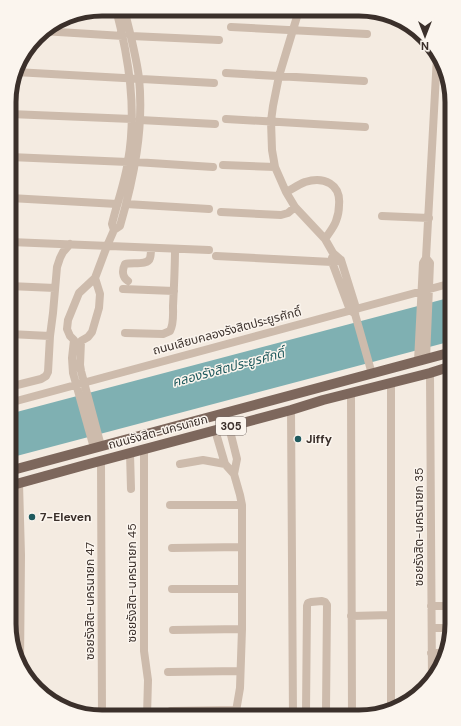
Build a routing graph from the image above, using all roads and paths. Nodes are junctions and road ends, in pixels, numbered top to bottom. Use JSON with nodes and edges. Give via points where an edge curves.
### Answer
{"nodes":[{"id":1,"x":119,"y":16,"type":"edge"},
{"id":2,"x":125,"y":16,"type":"edge"},
{"id":3,"x":297,"y":16,"type":"edge"},
{"id":4,"x":230,"y":28,"type":"dead end"},
{"id":5,"x":293,"y":31,"type":"junction"},
{"id":6,"x":52,"y":32,"type":"edge"},
{"id":7,"x":367,"y":34,"type":"dead end"},
{"id":8,"x":127,"y":36,"type":"junction"},
{"id":9,"x":219,"y":40,"type":"dead end"},
{"id":10,"x":437,"y":65,"type":"edge"},
{"id":11,"x":22,"y":72,"type":"edge"},
{"id":12,"x":226,"y":73,"type":"dead end"},
{"id":13,"x":279,"y":76,"type":"junction"},
{"id":14,"x":134,"y":78,"type":"junction"},
{"id":15,"x":364,"y":81,"type":"dead end"},
{"id":16,"x":214,"y":83,"type":"dead end"},
{"id":17,"x":16,"y":114,"type":"edge"},
{"id":18,"x":226,"y":119,"type":"dead end"},
{"id":19,"x":136,"y":120,"type":"junction"},
{"id":20,"x":271,"y":121,"type":"junction"},
{"id":21,"x":215,"y":124,"type":"dead end"},
{"id":22,"x":365,"y":127,"type":"dead end"},
{"id":23,"x":16,"y":157,"type":"edge"},
{"id":24,"x":132,"y":162,"type":"junction"},
{"id":25,"x":223,"y":165,"type":"dead end"},
{"id":26,"x":213,"y":167,"type":"dead end"},
{"id":27,"x":275,"y":167,"type":"junction"},
{"id":28,"x":286,"y":192,"type":"junction"},
{"id":29,"x":16,"y":198,"type":"edge"},
{"id":30,"x":117,"y":204,"type":"junction"},
{"id":31,"x":126,"y":204,"type":"junction"},
{"id":32,"x":295,"y":207,"type":"junction"},
{"id":33,"x":209,"y":209,"type":"dead end"},
{"id":34,"x":221,"y":212,"type":"dead end"},
{"id":35,"x":382,"y":216,"type":"dead end"},
{"id":36,"x":429,"y":218,"type":"junction"},
{"id":37,"x":114,"y":230,"type":"junction"},
{"id":38,"x":325,"y":239,"type":"junction"},
{"id":39,"x":16,"y":242,"type":"edge"},
{"id":40,"x":70,"y":244,"type":"junction"},
{"id":41,"x":107,"y":246,"type":"junction"},
{"id":42,"x":151,"y":248,"type":"junction"},
{"id":43,"x":175,"y":249,"type":"junction"},
{"id":44,"x":209,"y":250,"type":"dead end"},
{"id":45,"x":216,"y":256,"type":"dead end"},
{"id":46,"x":337,"y":261,"type":"junction"},
{"id":47,"x":95,"y":278,"type":"junction"},
{"id":48,"x":128,"y":281,"type":"dead end"},
{"id":49,"x":445,"y":285,"type":"edge"},
{"id":50,"x":16,"y":286,"type":"edge"},
{"id":51,"x":55,"y":288,"type":"junction"},
{"id":52,"x":123,"y":289,"type":"dead end"},
{"id":53,"x":174,"y":290,"type":"junction"},
{"id":54,"x":425,"y":290,"type":"junction"},
{"id":55,"x":355,"y":313,"type":"junction"},
{"id":56,"x":125,"y":333,"type":"dead end"},
{"id":57,"x":16,"y":334,"type":"edge"},
{"id":58,"x":50,"y":336,"type":"junction"},
{"id":59,"x":78,"y":341,"type":"junction"},
{"id":60,"x":445,"y":353,"type":"edge"},
{"id":61,"x":422,"y":357,"type":"junction"},
{"id":62,"x":445,"y":368,"type":"edge"},
{"id":63,"x":370,"y":370,"type":"junction"},
{"id":64,"x":430,"y":373,"type":"junction"},
{"id":65,"x":391,"y":383,"type":"junction"},
{"id":66,"x":80,"y":384,"type":"junction"},
{"id":67,"x":16,"y":385,"type":"edge"},
{"id":68,"x":351,"y":393,"type":"junction"},
{"id":69,"x":16,"y":401,"type":"edge"},
{"id":70,"x":291,"y":410,"type":"junction"},
{"id":71,"x":229,"y":426,"type":"junction"},
{"id":72,"x":215,"y":430,"type":"junction"},
{"id":73,"x":96,"y":444,"type":"junction"},
{"id":74,"x":144,"y":450,"type":"junction"},
{"id":75,"x":130,"y":453,"type":"junction"},
{"id":76,"x":101,"y":461,"type":"junction"},
{"id":77,"x":180,"y":464,"type":"dead end"},
{"id":78,"x":224,"y":464,"type":"junction"},
{"id":79,"x":16,"y":469,"type":"edge"},
{"id":80,"x":234,"y":474,"type":"junction"},
{"id":81,"x":16,"y":483,"type":"edge"},
{"id":82,"x":131,"y":488,"type":"dead end"},
{"id":83,"x":170,"y":505,"type":"dead end"},
{"id":84,"x":242,"y":505,"type":"junction"},
{"id":85,"x":16,"y":508,"type":"edge"},
{"id":86,"x":242,"y":547,"type":"junction"},
{"id":87,"x":172,"y":548,"type":"dead end"},
{"id":88,"x":172,"y":589,"type":"dead end"},
{"id":89,"x":242,"y":589,"type":"junction"},
{"id":90,"x":431,"y":606,"type":"junction"},
{"id":91,"x":445,"y":606,"type":"edge"},
{"id":92,"x":391,"y":615,"type":"junction"},
{"id":93,"x":351,"y":616,"type":"junction"},
{"id":94,"x":432,"y":628,"type":"junction"},
{"id":95,"x":445,"y":628,"type":"edge"},
{"id":96,"x":242,"y":629,"type":"junction"},
{"id":97,"x":173,"y":630,"type":"dead end"},
{"id":98,"x":20,"y":649,"type":"edge"},
{"id":99,"x":431,"y":653,"type":"junction"},
{"id":100,"x":440,"y":653,"type":"edge"},
{"id":101,"x":306,"y":655,"type":"junction"},
{"id":102,"x":293,"y":656,"type":"junction"},
{"id":103,"x":240,"y":671,"type":"junction"},
{"id":104,"x":432,"y":671,"type":"edge"},
{"id":105,"x":168,"y":672,"type":"dead end"},
{"id":106,"x":391,"y":703,"type":"edge"},
{"id":107,"x":102,"y":710,"type":"edge"},
{"id":108,"x":147,"y":710,"type":"edge"},
{"id":109,"x":237,"y":710,"type":"edge"},
{"id":110,"x":293,"y":710,"type":"edge"},
{"id":111,"x":306,"y":710,"type":"edge"},
{"id":112,"x":326,"y":710,"type":"edge"},
{"id":113,"x":352,"y":710,"type":"edge"}],
"edges":[{"from":1,"to":8,"type":"street"},
{"from":2,"to":8,"type":"street"},
{"from":3,"to":5,"type":"street"},
{"from":4,"to":5,"type":"street"},
{"from":5,"to":7,"type":"street"},
{"from":5,"to":13,"type":"street"},
{"from":6,"to":8,"type":"street"},
{"from":8,"to":9,"type":"street"},
{"from":8,"to":14,"type":"street"},
{"from":10,"to":36,"type":"street"},
{"from":11,"to":14,"type":"street"},
{"from":12,"to":13,"type":"street"},
{"from":13,"to":15,"type":"street"},
{"from":13,"to":20,"type":"street"},
{"from":14,"to":16,"type":"street"},
{"from":14,"to":19,"type":"street"},
{"from":17,"to":19,"type":"street"},
{"from":18,"to":20,"type":"street"},
{"from":19,"to":21,"type":"street"},
{"from":19,"to":24,"type":"street"},
{"from":20,"to":22,"type":"street"},
{"from":20,"to":27,"type":"street"},
{"from":23,"to":24,"type":"street"},
{"from":24,"to":26,"type":"street"},
{"from":24,"to":30,"type":"street"},
{"from":24,"to":31,"type":"street"},
{"from":25,"to":27,"type":"street"},
{"from":27,"to":28,"type":"street"},
{"from":28,"to":32,"type":"street"},
{"from":28,"to":38,"type":"street","via":[[314,180],[325,181],[336,188],[340,200],[339,211],[337,220]]},
{"from":29,"to":30,"type":"street"},
{"from":30,"to":37,"type":"street","via":[[112,224]]},
{"from":31,"to":33,"type":"street"},
{"from":31,"to":37,"type":"street","via":[[120,226]]},
{"from":32,"to":34,"type":"street","via":[[288,213],[281,214]]},
{"from":32,"to":38,"type":"street"},
{"from":35,"to":36,"type":"street"},
{"from":36,"to":54,"type":"street","via":[[426,258],[423,263]]},
{"from":37,"to":41,"type":"street"},
{"from":38,"to":46,"type":"street"},
{"from":39,"to":40,"type":"street"},
{"from":40,"to":41,"type":"street"},
{"from":40,"to":51,"type":"street","via":[[60,258]]},
{"from":41,"to":42,"type":"street"},
{"from":41,"to":47,"type":"street"},
{"from":42,"to":43,"type":"street"},
{"from":42,"to":48,"type":"street","via":[[148,262],[125,264],[123,276]]},
{"from":43,"to":44,"type":"street"},
{"from":43,"to":53,"type":"street"},
{"from":45,"to":46,"type":"street"},
{"from":46,"to":55,"type":"street"},
{"from":47,"to":59,"type":"street","via":[[100,294],[99,308],[92,332],[88,337]]},
{"from":47,"to":59,"type":"street","via":[[79,293],[68,320],[67,329],[70,336]]},
{"from":49,"to":54,"type":"street","name":"ถนนเลียบคลองรังสิตประยูรศักดิ์"},
{"from":50,"to":51,"type":"street"},
{"from":51,"to":58,"type":"street"},
{"from":52,"to":53,"type":"street"},
{"from":53,"to":56,"type":"street","via":[[170,331],[163,334]]},
{"from":54,"to":55,"type":"street","name":"ถนนเลียบคลองรังสิตประยูรศักดิ์"},
{"from":54,"to":61,"type":"street"},
{"from":55,"to":63,"type":"street"},
{"from":55,"to":66,"type":"street","name":"ถนนเลียบคลองรังสิตประยูรศักดิ์"},
{"from":57,"to":58,"type":"street"},
{"from":58,"to":67,"type":"street","via":[[46,376]]},
{"from":59,"to":66,"type":"street"},
{"from":60,"to":61,"type":"main road","name":"ถนนรังสิต-นครนายก","number":"305"},
{"from":61,"to":63,"type":"main road","name":"ถนนรังสิต-นครนายก","number":"305"},
{"from":62,"to":64,"type":"main road","name":"ถนนรังสิต-นครนายก","number":"305"},
{"from":63,"to":73,"type":"main road","name":"ถนนรังสิต-นครนายก","number":"305"},
{"from":64,"to":65,"type":"main road","name":"ถนนรังสิต-นครนายก","number":"305"},
{"from":64,"to":90,"type":"street","name":"ซอยรังสิต-นครนายก 35"},
{"from":65,"to":68,"type":"main road","name":"ถนนรังสิต-นครนายก","number":"305"},
{"from":65,"to":92,"type":"street"},
{"from":66,"to":69,"type":"street","name":"ถนนเลียบคลองรังสิตประยูรศักดิ์"},
{"from":66,"to":73,"type":"street"},
{"from":68,"to":70,"type":"main road","name":"ถนนรังสิต-นครนายก","number":"305"},
{"from":68,"to":93,"type":"street"},
{"from":70,"to":71,"type":"main road","name":"ถนนรังสิต-นครนายก","number":"305"},
{"from":70,"to":102,"type":"street"},
{"from":71,"to":72,"type":"main road","name":"ถนนรังสิต-นครนายก","number":"305"},
{"from":71,"to":80,"type":"street","via":[[237,459]]},
{"from":72,"to":74,"type":"main road","name":"ถนนรังสิต-นครนายก","number":"305"},
{"from":72,"to":78,"type":"street"},
{"from":73,"to":79,"type":"main road","name":"ถนนรังสิต-นครนายก","number":"305"},
{"from":74,"to":75,"type":"main road","name":"ถนนรังสิต-นครนายก","number":"305"},
{"from":74,"to":108,"type":"street","name":"ซอยรังสิต-นครนายก 45","via":[[144,651],[148,680]]},
{"from":75,"to":76,"type":"main road","name":"ถนนรังสิต-นครนายก","number":"305"},
{"from":75,"to":82,"type":"street"},
{"from":76,"to":81,"type":"main road","name":"ถนนรังสิต-นครนายก","number":"305"},
{"from":76,"to":107,"type":"street","name":"ซอยรังสิต-นครนายก 47"},
{"from":77,"to":78,"type":"street","via":[[203,460]]},
{"from":78,"to":80,"type":"street"},
{"from":80,"to":84,"type":"street"},
{"from":83,"to":84,"type":"street"},
{"from":84,"to":86,"type":"street"},
{"from":85,"to":98,"type":"street","via":[[21,567]]},
{"from":86,"to":87,"type":"street"},
{"from":86,"to":89,"type":"street"},
{"from":88,"to":89,"type":"street"},
{"from":89,"to":96,"type":"street"},
{"from":90,"to":91,"type":"street"},
{"from":90,"to":94,"type":"street","name":"ซอยรังสิต-นครนายก 35"},
{"from":92,"to":93,"type":"street"},
{"from":92,"to":106,"type":"street"},
{"from":93,"to":113,"type":"street"},
{"from":94,"to":95,"type":"street"},
{"from":94,"to":99,"type":"street","name":"ซอยรังสิต-นครนายก 35"},
{"from":96,"to":97,"type":"street"},
{"from":96,"to":103,"type":"street"},
{"from":99,"to":100,"type":"street"},
{"from":99,"to":104,"type":"street","name":"ซอยรังสิต-นครนายก 35"},
{"from":101,"to":102,"type":"street"},
{"from":101,"to":111,"type":"street"},
{"from":101,"to":112,"type":"street","via":[[308,603],[325,602]]},
{"from":102,"to":110,"type":"street"},
{"from":103,"to":105,"type":"street"},
{"from":103,"to":109,"type":"street"}]}
